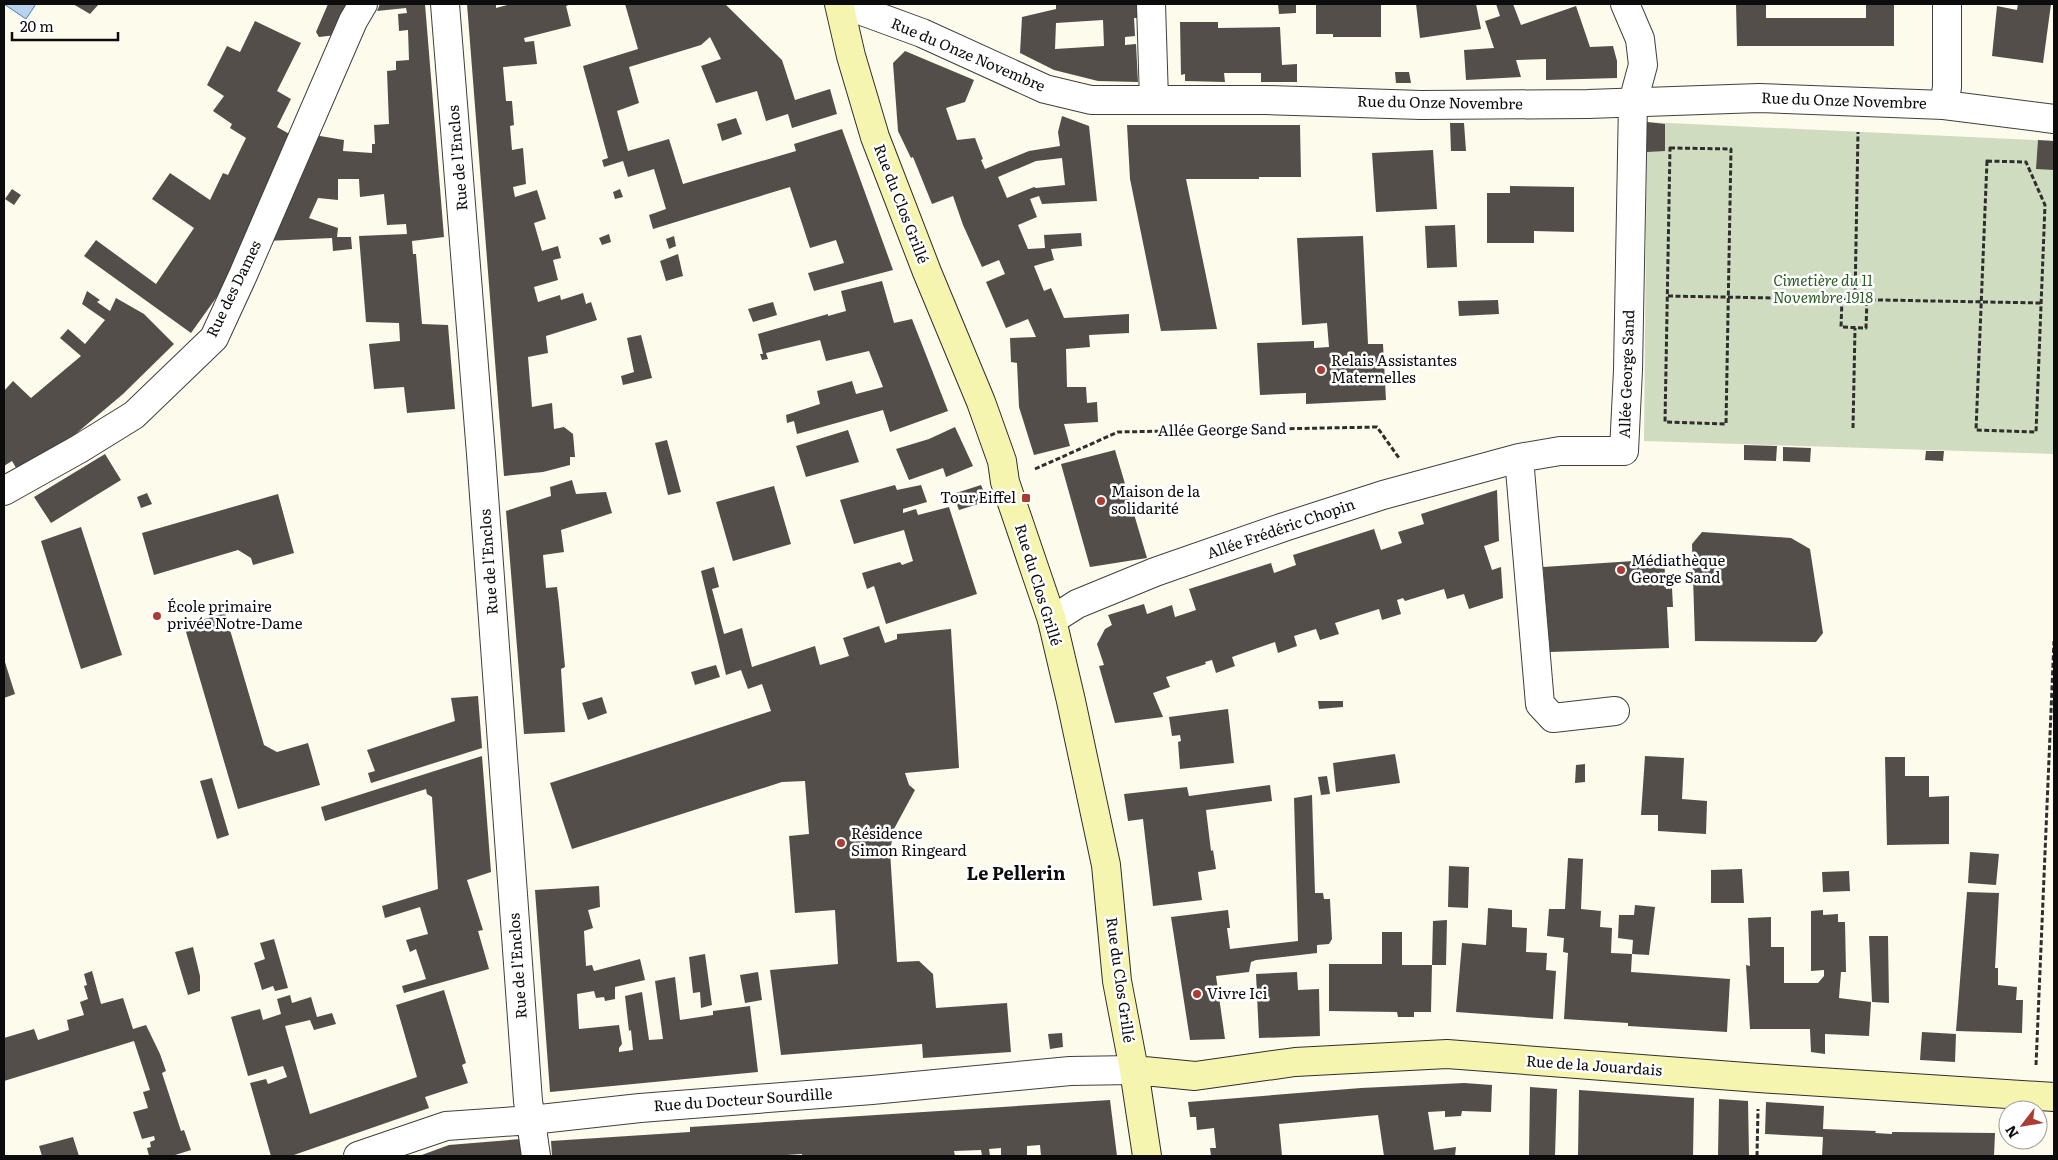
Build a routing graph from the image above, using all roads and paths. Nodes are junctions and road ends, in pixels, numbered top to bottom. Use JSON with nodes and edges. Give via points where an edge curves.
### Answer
{"nodes":[{"id":1,"x":363,"y":4,"type":"edge"},
{"id":2,"x":445,"y":4,"type":"edge"},
{"id":3,"x":839,"y":4,"type":"edge"},
{"id":4,"x":843,"y":4,"type":"edge"},
{"id":5,"x":1151,"y":4,"type":"edge"},
{"id":6,"x":1625,"y":4,"type":"edge"},
{"id":7,"x":1947,"y":4,"type":"edge"},
{"id":8,"x":1154,"y":100,"type":"junction"},
{"id":9,"x":1633,"y":102,"type":"junction"},
{"id":10,"x":1859,"y":102,"type":"junction"},
{"id":11,"x":1944,"y":105,"type":"junction"},
{"id":12,"x":2054,"y":119,"type":"edge"},
{"id":13,"x":1668,"y":296,"type":"junction"},
{"id":14,"x":1728,"y":297,"type":"junction"},
{"id":15,"x":1842,"y":299,"type":"junction"},
{"id":16,"x":1855,"y":299,"type":"junction"},
{"id":17,"x":1867,"y":300,"type":"junction"},
{"id":18,"x":1981,"y":301,"type":"junction"},
{"id":19,"x":2041,"y":303,"type":"junction"},
{"id":20,"x":1855,"y":328,"type":"junction"},
{"id":21,"x":1853,"y":428,"type":"dead end"},
{"id":22,"x":1519,"y":458,"type":"junction"},
{"id":23,"x":1005,"y":482,"type":"junction"},
{"id":24,"x":1419,"y":485,"type":"junction"},
{"id":25,"x":4,"y":491,"type":"edge"},
{"id":26,"x":1052,"y":620,"type":"junction"},
{"id":27,"x":2054,"y":641,"type":"edge"},
{"id":28,"x":1615,"y":711,"type":"dead end"},
{"id":29,"x":1134,"y":1070,"type":"junction"},
{"id":30,"x":1759,"y":1078,"type":"junction"},
{"id":31,"x":2044,"y":1097,"type":"edge"},
{"id":32,"x":531,"y":1120,"type":"junction"},
{"id":33,"x":358,"y":1156,"type":"edge"},
{"id":34,"x":536,"y":1156,"type":"edge"},
{"id":35,"x":1147,"y":1156,"type":"edge"},
{"id":36,"x":1757,"y":1156,"type":"edge"}],
"edges":[{"from":1,"to":25,"type":"street","name":"Rue des Dames","via":[[214,338],[134,415]]},
{"from":2,"to":32,"type":"street","name":"Rue de l'Enclos"},
{"from":3,"to":23,"type":"main road","name":"Rue du Clos Grillé","via":[[875,137],[981,402],[1002,461]]},
{"from":4,"to":8,"type":"street","name":"Rue du Onze Novembre","via":[[922,34],[1045,89],[1091,100]]},
{"from":5,"to":8,"type":"street"},
{"from":6,"to":9,"type":"street","via":[[1640,39],[1643,66]]},
{"from":7,"to":11,"type":"street"},
{"from":8,"to":9,"type":"street","name":"Rue du Onze Novembre","via":[[1421,105]]},
{"from":9,"to":10,"type":"street","name":"Rue du Onze Novembre","via":[[1759,98]]},
{"from":9,"to":22,"type":"street","name":"Allée George Sand","via":[[1624,451],[1560,451]]},
{"from":10,"to":11,"type":"street","name":"Rue du Onze Novembre"},
{"from":10,"to":16,"type":"path"},
{"from":11,"to":12,"type":"street","name":"Rue du Onze Novembre"},
{"from":13,"to":14,"type":"path"},
{"from":13,"to":14,"type":"path","via":[[1665,422],[1726,424]]},
{"from":13,"to":14,"type":"path","via":[[1670,148],[1731,149]]},
{"from":14,"to":15,"type":"path"},
{"from":15,"to":16,"type":"path"},
{"from":15,"to":20,"type":"path","via":[[1841,327]]},
{"from":16,"to":17,"type":"path"},
{"from":17,"to":18,"type":"path"},
{"from":17,"to":20,"type":"path","via":[[1866,328]]},
{"from":18,"to":19,"type":"path"},
{"from":18,"to":19,"type":"path","via":[[1976,430],[2036,432]]},
{"from":18,"to":19,"type":"path","via":[[1987,161],[2026,162],[2045,205]]},
{"from":20,"to":21,"type":"path"},
{"from":22,"to":24,"type":"street","name":"Allée Frédéric Chopin"},
{"from":22,"to":28,"type":"street","via":[[1540,704],[1553,718]]},
{"from":23,"to":24,"type":"path","name":"Allée George Sand","via":[[1118,432],[1376,427]]},
{"from":23,"to":26,"type":"main road","name":"Rue du Clos Grillé"},
{"from":24,"to":26,"type":"street","name":"Allée Frédéric Chopin","via":[[1155,572],[1077,604]]},
{"from":26,"to":29,"type":"main road","name":"Rue du Clos Grillé","via":[[1106,865],[1117,981]]},
{"from":27,"to":31,"type":"path"},
{"from":29,"to":30,"type":"main road","name":"Rue de la Jouardais","via":[[1195,1076],[1295,1062],[1447,1054]]},
{"from":29,"to":32,"type":"street","name":"Rue du Docteur Sourdille","via":[[1070,1072]]},
{"from":29,"to":35,"type":"main road","name":"Rue du Clos Grillé"},
{"from":30,"to":31,"type":"main road","name":"Rue de la Jouardais"},
{"from":30,"to":36,"type":"path"},
{"from":32,"to":33,"type":"street","name":"Rue du Docteur Sourdille","via":[[446,1126]]},
{"from":32,"to":34,"type":"street","name":"Rue de l'Enclos"}]}
